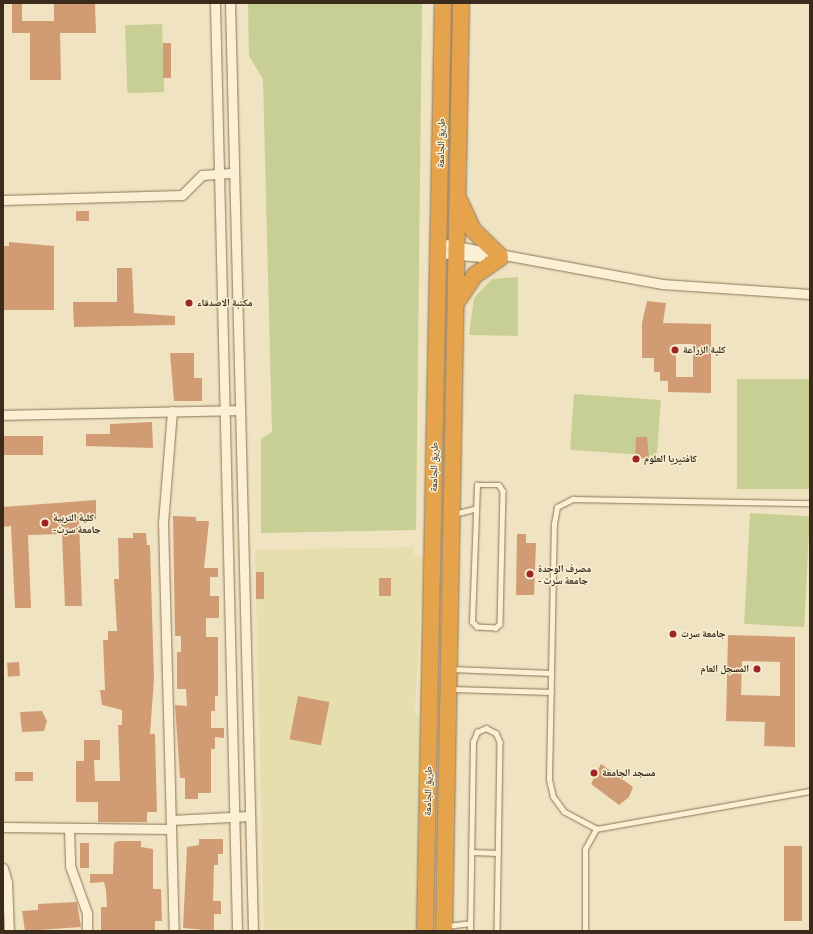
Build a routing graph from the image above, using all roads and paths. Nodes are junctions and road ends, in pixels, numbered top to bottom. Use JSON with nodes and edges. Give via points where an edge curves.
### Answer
{"nodes":[{"id":1,"x":215,"y":3,"type":"edge"},
{"id":2,"x":230,"y":3,"type":"edge"},
{"id":3,"x":443,"y":3,"type":"edge"},
{"id":4,"x":461,"y":3,"type":"edge"},
{"id":5,"x":219,"y":173,"type":"junction"},
{"id":6,"x":234,"y":173,"type":"junction"},
{"id":7,"x":458,"y":196,"type":"junction"},
{"id":8,"x":3,"y":200,"type":"edge"},
{"id":9,"x":438,"y":248,"type":"junction"},
{"id":10,"x":457,"y":251,"type":"junction"},
{"id":11,"x":504,"y":258,"type":"junction"},
{"id":12,"x":810,"y":294,"type":"edge"},
{"id":13,"x":456,"y":303,"type":"junction"},
{"id":14,"x":225,"y":410,"type":"junction"},
{"id":15,"x":240,"y":410,"type":"junction"},
{"id":16,"x":172,"y":411,"type":"junction"},
{"id":17,"x":3,"y":415,"type":"edge"},
{"id":18,"x":810,"y":503,"type":"edge"},
{"id":19,"x":474,"y":509,"type":"junction"},
{"id":20,"x":452,"y":514,"type":"junction"},
{"id":21,"x":449,"y":669,"type":"junction"},
{"id":22,"x":551,"y":673,"type":"junction"},
{"id":23,"x":448,"y":688,"type":"junction"},
{"id":24,"x":551,"y":692,"type":"junction"},
{"id":25,"x":810,"y":791,"type":"edge"},
{"id":26,"x":250,"y":816,"type":"junction"},
{"id":27,"x":235,"y":817,"type":"junction"},
{"id":28,"x":171,"y":824,"type":"junction"},
{"id":29,"x":3,"y":827,"type":"edge"},
{"id":30,"x":596,"y":829,"type":"junction"},
{"id":31,"x":69,"y":830,"type":"junction"},
{"id":32,"x":471,"y":852,"type":"junction"},
{"id":33,"x":498,"y":853,"type":"junction"},
{"id":34,"x":3,"y":868,"type":"edge"},
{"id":35,"x":470,"y":923,"type":"junction"},
{"id":36,"x":444,"y":928,"type":"edge"},
{"id":37,"x":9,"y":931,"type":"edge"},
{"id":38,"x":87,"y":931,"type":"edge"},
{"id":39,"x":174,"y":931,"type":"edge"},
{"id":40,"x":238,"y":931,"type":"edge"},
{"id":41,"x":253,"y":931,"type":"edge"},
{"id":42,"x":426,"y":931,"type":"edge"},
{"id":43,"x":470,"y":931,"type":"edge"},
{"id":44,"x":497,"y":931,"type":"edge"},
{"id":45,"x":585,"y":931,"type":"edge"}],
"edges":[{"from":1,"to":5,"type":"street"},
{"from":2,"to":6,"type":"street"},
{"from":3,"to":9,"type":"highway","name":"طريق الجامعة"},
{"from":4,"to":7,"type":"highway","name":"طريق الجامعة"},
{"from":5,"to":6,"type":"street"},
{"from":5,"to":8,"type":"street","via":[[202,175],[182,195]]},
{"from":5,"to":14,"type":"street"},
{"from":6,"to":15,"type":"street"},
{"from":7,"to":10,"type":"highway","name":"طريق الجامعة"},
{"from":7,"to":11,"type":"highway","via":[[473,230]]},
{"from":9,"to":10,"type":"street"},
{"from":9,"to":42,"type":"highway","name":"طريق الجامعة"},
{"from":10,"to":11,"type":"street"},
{"from":10,"to":13,"type":"highway","name":"طريق الجامعة"},
{"from":11,"to":12,"type":"street","via":[[712,290]]},
{"from":11,"to":13,"type":"highway","via":[[475,275]]},
{"from":13,"to":20,"type":"highway","name":"طريق الجامعة"},
{"from":14,"to":15,"type":"street"},
{"from":14,"to":16,"type":"street"},
{"from":14,"to":27,"type":"street"},
{"from":15,"to":26,"type":"street"},
{"from":16,"to":17,"type":"street"},
{"from":16,"to":28,"type":"street","via":[[163,522]]},
{"from":18,"to":22,"type":"lane","via":[[564,501],[557,507],[554,524]]},
{"from":19,"to":19,"type":"lane","via":[[477,485],[502,487],[500,624],[496,628],[477,627],[472,622]]},
{"from":19,"to":20,"type":"lane"},
{"from":20,"to":21,"type":"highway","name":"طريق الجامعة"},
{"from":21,"to":22,"type":"lane"},
{"from":21,"to":23,"type":"highway","name":"طريق الجامعة"},
{"from":22,"to":24,"type":"lane"},
{"from":23,"to":24,"type":"lane"},
{"from":23,"to":36,"type":"highway","name":"طريق الجامعة"},
{"from":24,"to":30,"type":"lane","via":[[549,780],[553,797],[569,816]]},
{"from":25,"to":30,"type":"lane"},
{"from":26,"to":27,"type":"street"},
{"from":26,"to":41,"type":"street"},
{"from":27,"to":28,"type":"street"},
{"from":27,"to":40,"type":"street"},
{"from":28,"to":31,"type":"street"},
{"from":28,"to":39,"type":"street"},
{"from":29,"to":31,"type":"street"},
{"from":30,"to":45,"type":"lane","via":[[585,849]]},
{"from":31,"to":38,"type":"street","via":[[70,866],[86,913]]},
{"from":32,"to":33,"type":"lane"},
{"from":32,"to":33,"type":"lane","via":[[473,742],[477,732],[486,728],[496,732],[500,742]]},
{"from":32,"to":35,"type":"lane"},
{"from":33,"to":44,"type":"lane"},
{"from":34,"to":37,"type":"street"},
{"from":35,"to":36,"type":"lane"},
{"from":35,"to":43,"type":"lane"}]}
